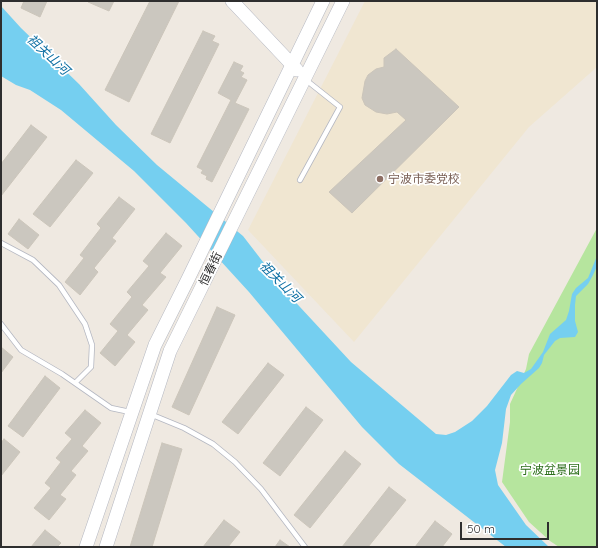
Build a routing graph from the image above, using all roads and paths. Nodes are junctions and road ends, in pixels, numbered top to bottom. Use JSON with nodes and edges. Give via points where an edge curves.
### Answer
{"nodes":[{"id":1,"x":232,"y":1,"type":"edge"},
{"id":2,"x":323,"y":1,"type":"edge"},
{"id":3,"x":343,"y":1,"type":"edge"},
{"id":4,"x":291,"y":64,"type":"junction"},
{"id":5,"x":305,"y":79,"type":"junction"},
{"id":6,"x":300,"y":180,"type":"dead end"},
{"id":7,"x":1,"y":243,"type":"edge"},
{"id":8,"x":1,"y":324,"type":"edge"},
{"id":9,"x":75,"y":383,"type":"junction"},
{"id":10,"x":132,"y":413,"type":"junction"},
{"id":11,"x":150,"y":414,"type":"junction"},
{"id":12,"x":86,"y":547,"type":"edge"},
{"id":13,"x":106,"y":547,"type":"edge"},
{"id":14,"x":305,"y":547,"type":"edge"}],
"edges":[{"from":1,"to":4,"type":"main road"},
{"from":2,"to":4,"type":"main road","name":"恒春街"},
{"from":3,"to":5,"type":"main road","name":"恒春街"},
{"from":4,"to":5,"type":"main road"},
{"from":4,"to":10,"type":"main road","name":"恒春街","via":[[188,280],[154,345]]},
{"from":5,"to":6,"type":"lane","via":[[340,108]]},
{"from":5,"to":11,"type":"main road","name":"恒春街","via":[[170,351]]},
{"from":7,"to":9,"type":"lane","via":[[33,260],[59,285],[85,324],[92,345],[91,367]]},
{"from":8,"to":9,"type":"lane","via":[[21,350]]},
{"from":9,"to":10,"type":"lane","via":[[111,408]]},
{"from":10,"to":12,"type":"main road","name":"恒春街"},
{"from":11,"to":13,"type":"main road","name":"恒春街"},
{"from":11,"to":14,"type":"lane","via":[[214,444],[235,462],[261,489]]}]}
